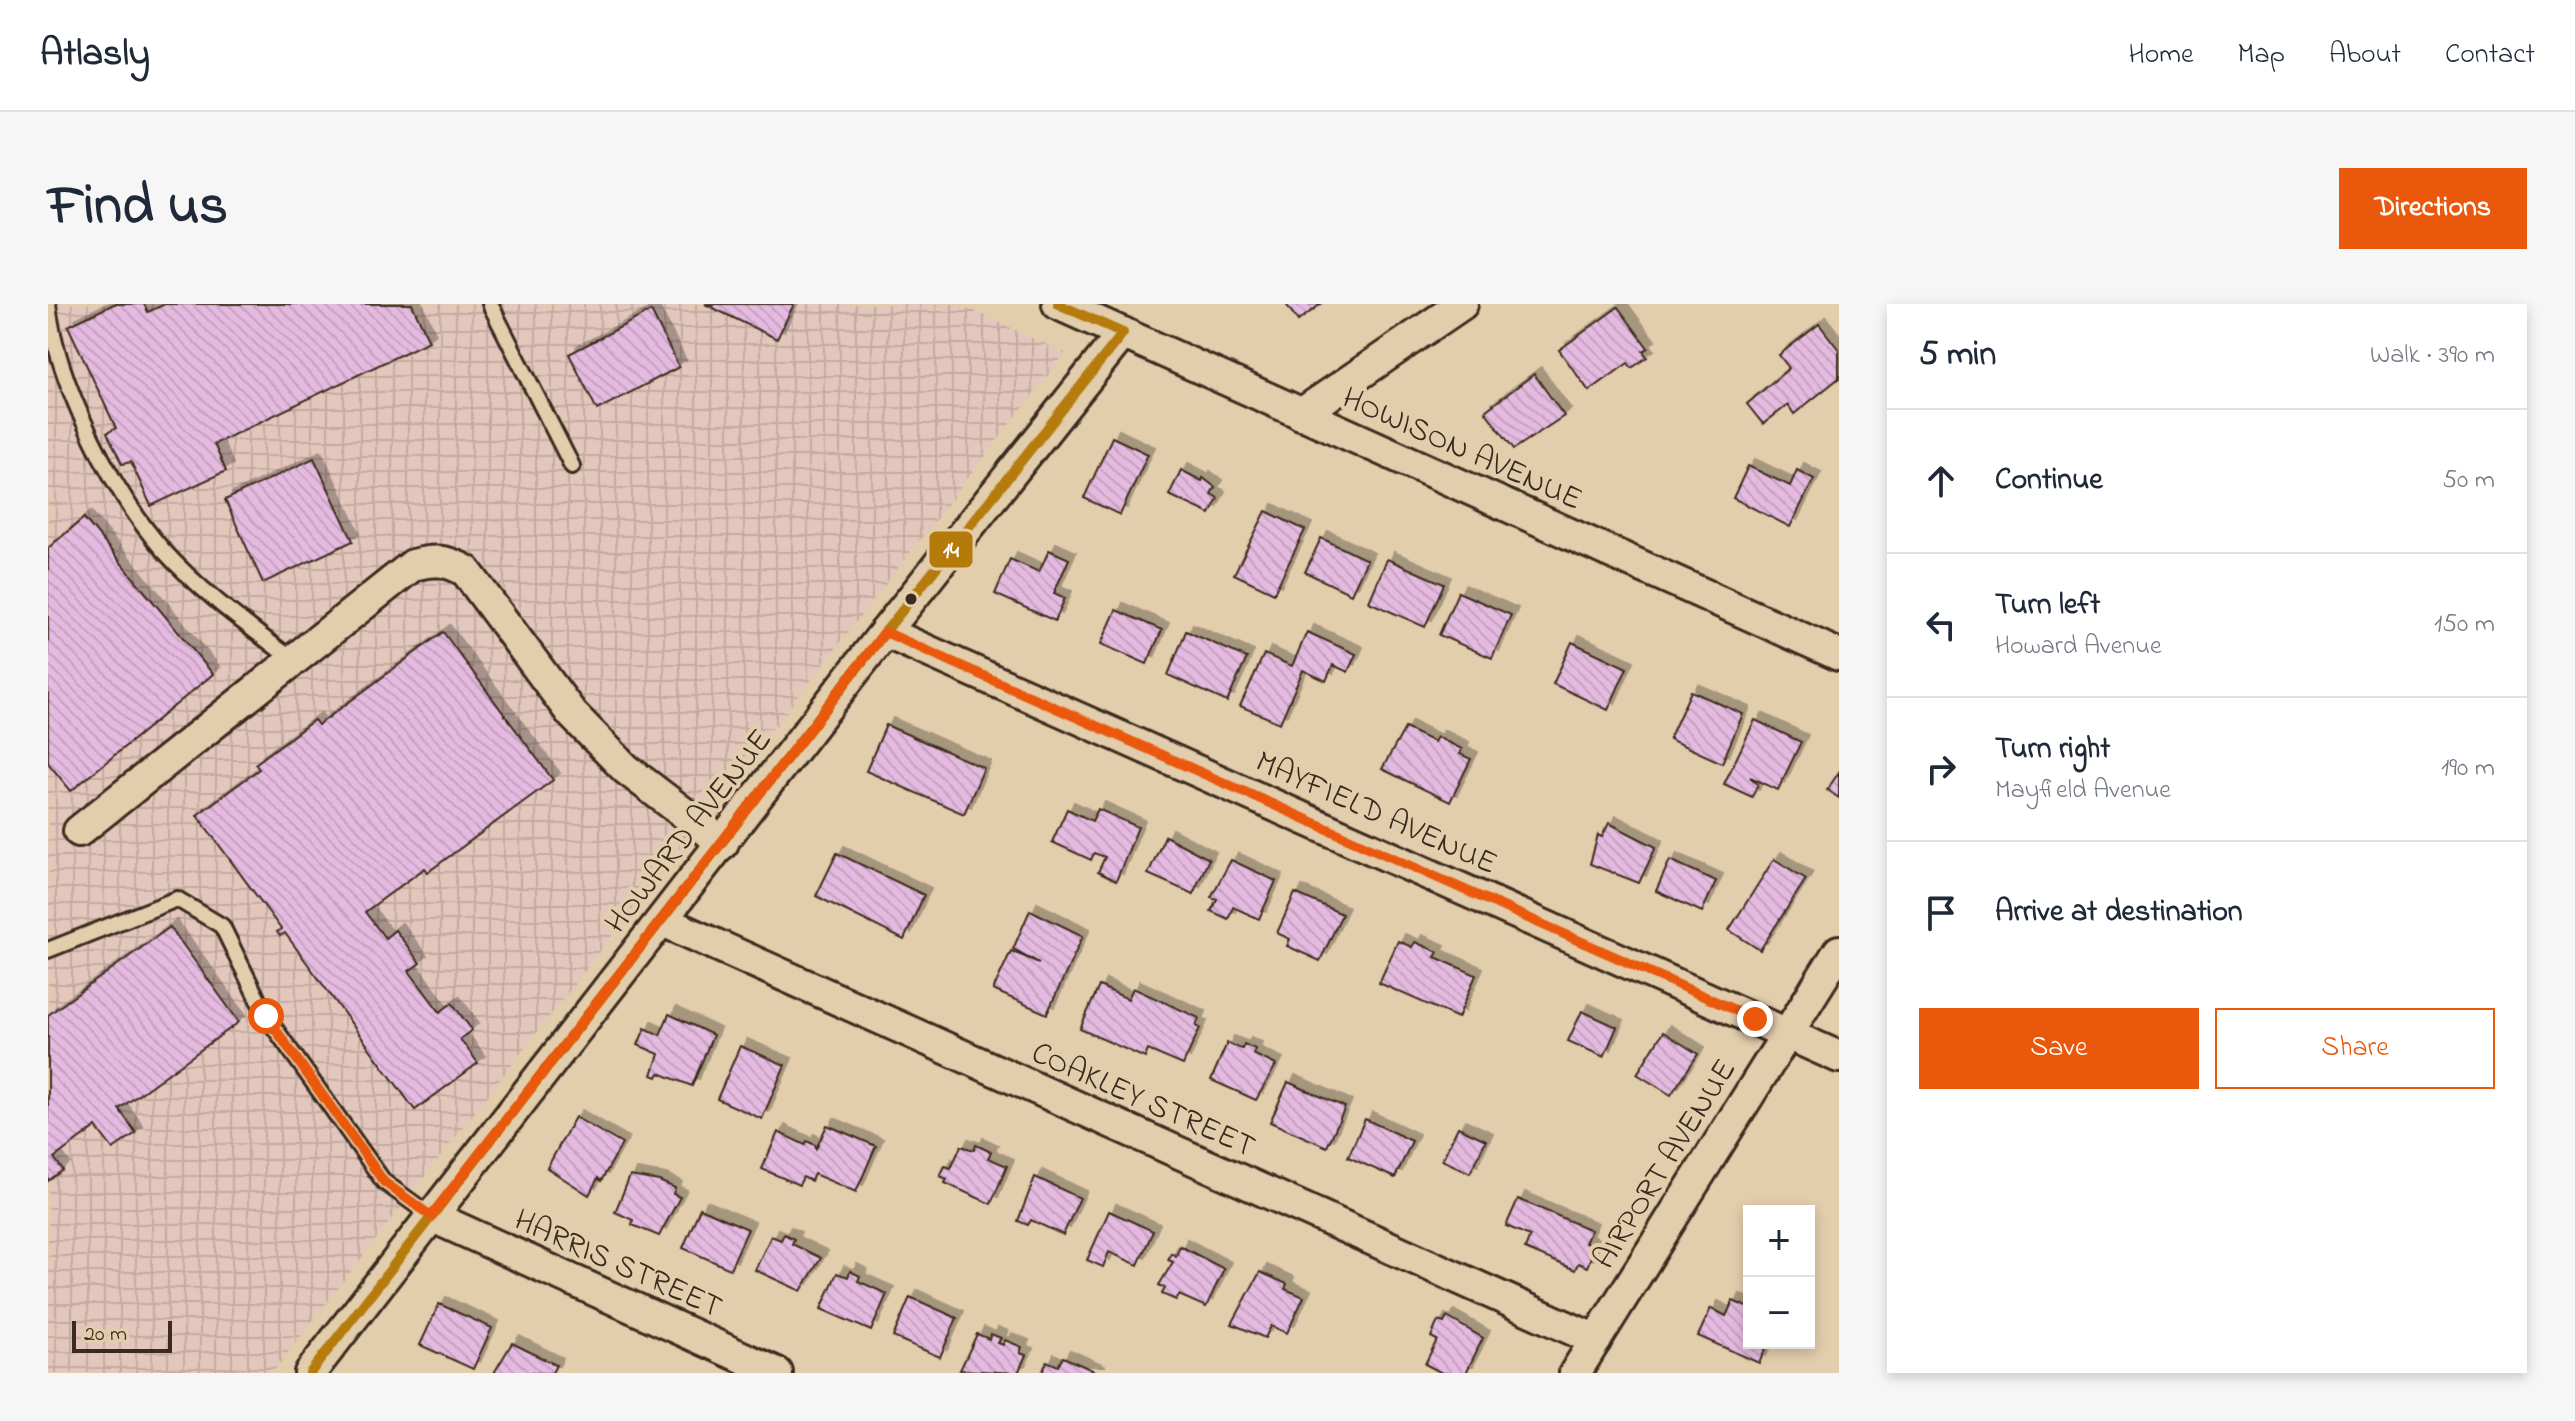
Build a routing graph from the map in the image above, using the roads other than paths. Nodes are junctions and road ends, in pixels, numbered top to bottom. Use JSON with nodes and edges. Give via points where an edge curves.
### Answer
{"nodes":[{"id":1,"x":48,"y":304,"type":"edge"},
{"id":2,"x":490,"y":304,"type":"edge"},
{"id":3,"x":1058,"y":304,"type":"edge"},
{"id":4,"x":1462,"y":304,"type":"edge"},
{"id":5,"x":1123,"y":333,"type":"junction"},
{"id":6,"x":1301,"y":414,"type":"junction"},
{"id":7,"x":572,"y":466,"type":"dead end"},
{"id":8,"x":885,"y":632,"type":"junction"},
{"id":9,"x":1839,"y":655,"type":"edge"},
{"id":10,"x":293,"y":660,"type":"junction"},
{"id":11,"x":79,"y":831,"type":"dead end"},
{"id":12,"x":723,"y":843,"type":"junction"},
{"id":13,"x":663,"y":921,"type":"junction"},
{"id":14,"x":48,"y":950,"type":"edge"},
{"id":15,"x":1839,"y":951,"type":"edge"},
{"id":16,"x":1787,"y":1033,"type":"junction"},
{"id":17,"x":1839,"y":1057,"type":"edge"},
{"id":18,"x":431,"y":1216,"type":"junction"},
{"id":19,"x":1596,"y":1340,"type":"junction"},
{"id":20,"x":310,"y":1373,"type":"edge"},
{"id":21,"x":777,"y":1373,"type":"edge"},
{"id":22,"x":1575,"y":1373,"type":"edge"}],
"edges":[{"from":1,"to":10,"type":"lane","via":[[61,366],[86,425],[162,549],[230,613]]},
{"from":2,"to":7,"type":"lane"},
{"from":3,"to":5,"type":"street","name":"HOWISON AVENUE"},
{"from":4,"to":6,"type":"street"},
{"from":5,"to":6,"type":"street","name":"HOWISON AVENUE"},
{"from":5,"to":8,"type":"street","name":"HOWARD AVENUE"},
{"from":6,"to":9,"type":"street","name":"HOWISON AVENUE"},
{"from":8,"to":12,"type":"street","name":"HOWARD AVENUE"},
{"from":8,"to":16,"type":"street","name":"MAYFIELD AVENUE"},
{"from":10,"to":11,"type":"street"},
{"from":10,"to":12,"type":"street","via":[[413,565],[434,559],[450,562],[466,571],[572,714],[626,769]]},
{"from":12,"to":13,"type":"street","name":"HOWARD AVENUE"},
{"from":13,"to":18,"type":"street","name":"HOWARD AVENUE"},
{"from":13,"to":19,"type":"street","name":"COAKLEY STREET"},
{"from":14,"to":18,"type":"lane","via":[[177,899],[222,926],[266,1016],[384,1182]]},
{"from":15,"to":16,"type":"street","name":"AIRPORT AVENUE"},
{"from":16,"to":17,"type":"street","name":"MAYFIELD AVENUE"},
{"from":16,"to":19,"type":"street","name":"AIRPORT AVENUE"},
{"from":18,"to":20,"type":"street","name":"HOWARD AVENUE"},
{"from":18,"to":21,"type":"street","name":"HARRIS STREET"},
{"from":19,"to":22,"type":"street","name":"AIRPORT AVENUE"}]}
